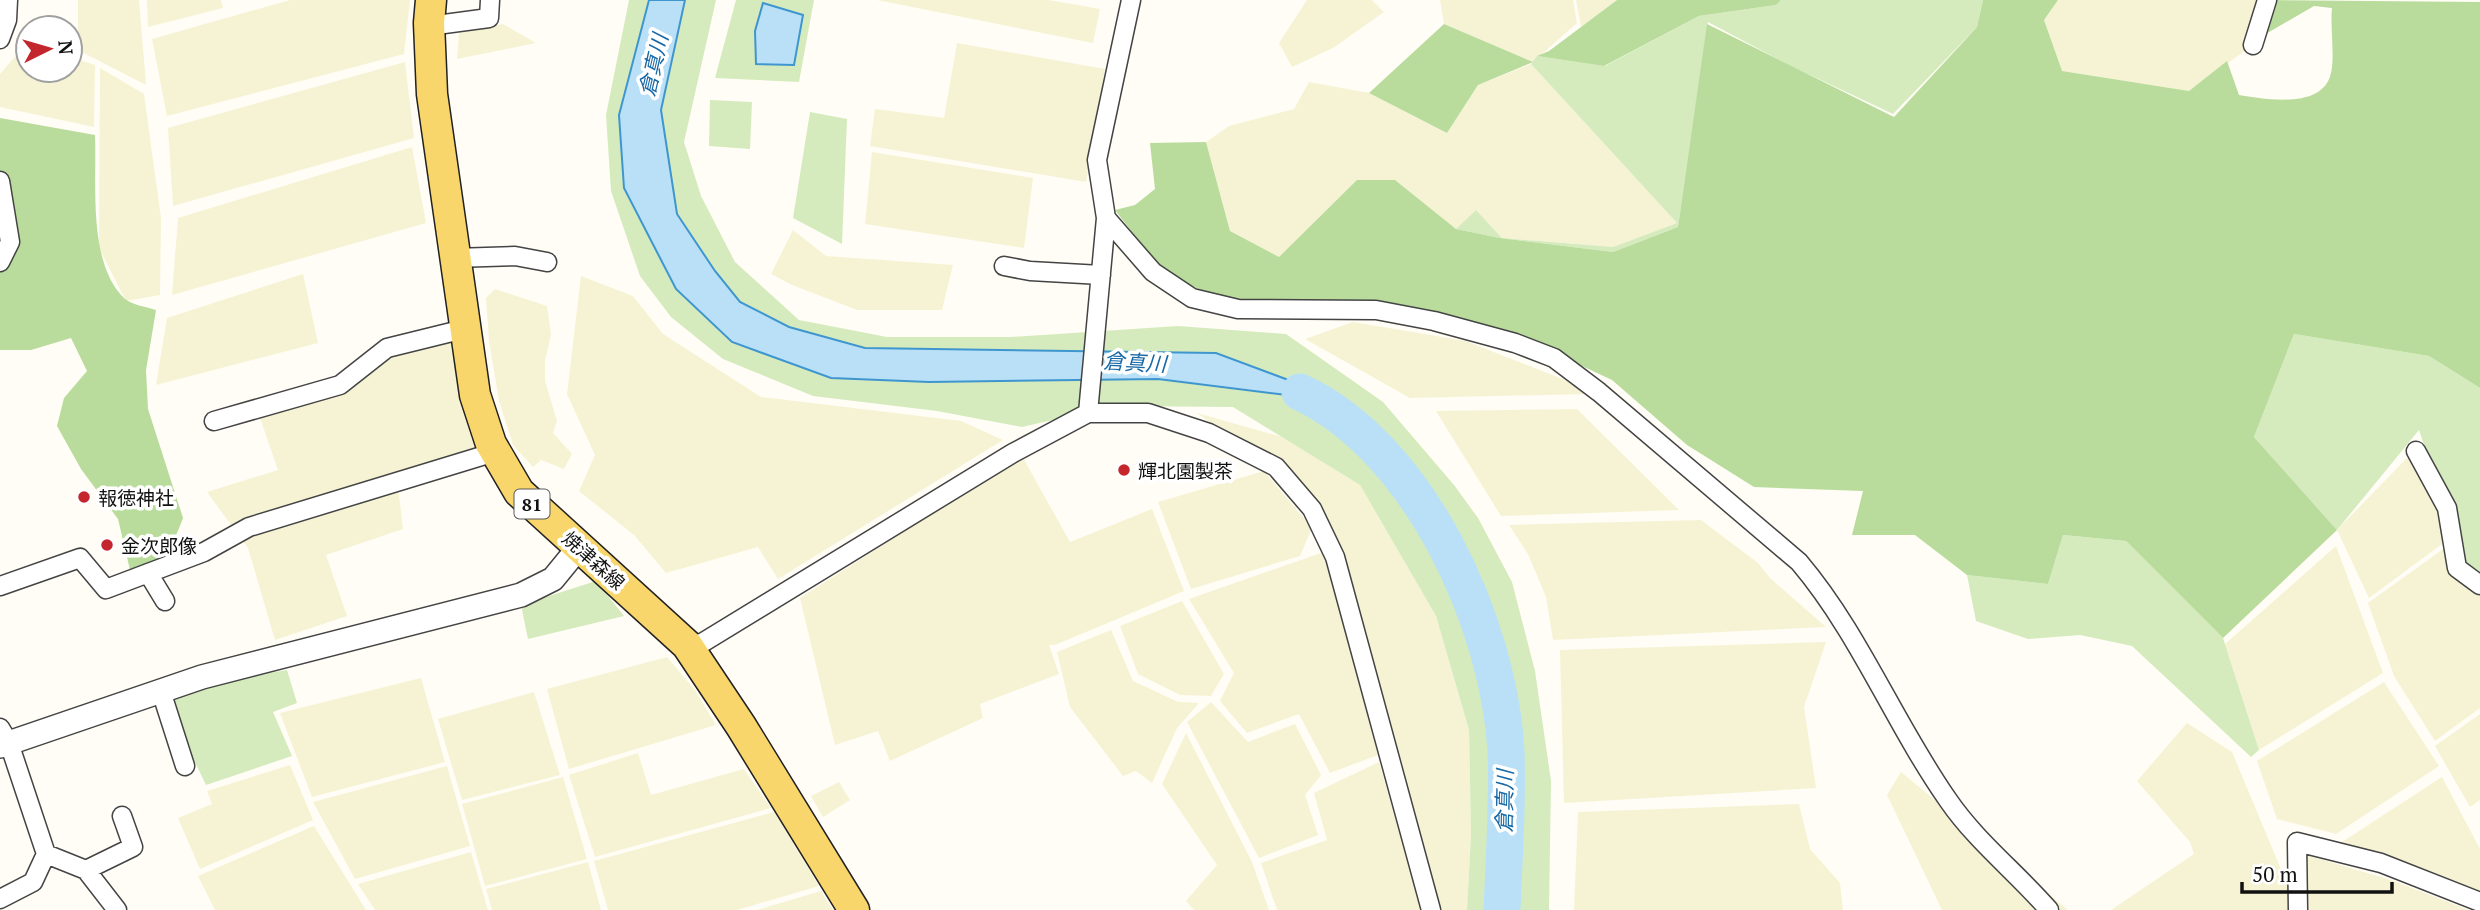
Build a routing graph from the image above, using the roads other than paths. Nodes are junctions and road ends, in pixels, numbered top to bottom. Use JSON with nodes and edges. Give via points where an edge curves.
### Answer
{"nodes":[{"id":1,"x":8,"y":0,"type":"edge"},
{"id":2,"x":490,"y":0,"type":"edge"},
{"id":3,"x":1130,"y":0,"type":"edge"},
{"id":4,"x":2267,"y":0,"type":"edge"},
{"id":5,"x":430,"y":13,"type":"edge"},
{"id":6,"x":0,"y":39,"type":"edge"},
{"id":7,"x":2253,"y":45,"type":"dead end"},
{"id":8,"x":0,"y":181,"type":"edge"},
{"id":9,"x":1106,"y":218,"type":"junction"},
{"id":10,"x":454,"y":258,"type":"junction"},
{"id":11,"x":0,"y":262,"type":"edge"},
{"id":12,"x":547,"y":262,"type":"dead end"},
{"id":13,"x":1004,"y":266,"type":"dead end"},
{"id":14,"x":1101,"y":275,"type":"junction"},
{"id":15,"x":464,"y":329,"type":"junction"},
{"id":16,"x":1088,"y":413,"type":"junction"},
{"id":17,"x":214,"y":421,"type":"dead end"},
{"id":18,"x":495,"y":452,"type":"junction"},
{"id":19,"x":2416,"y":452,"type":"dead end"},
{"id":20,"x":580,"y":546,"type":"junction"},
{"id":21,"x":148,"y":573,"type":"junction"},
{"id":22,"x":2480,"y":585,"type":"edge"},
{"id":23,"x":0,"y":586,"type":"edge"},
{"id":24,"x":165,"y":601,"type":"dead end"},
{"id":25,"x":687,"y":645,"type":"junction"},
{"id":26,"x":161,"y":691,"type":"junction"},
{"id":27,"x":3,"y":739,"type":"edge"},
{"id":28,"x":185,"y":766,"type":"dead end"},
{"id":29,"x":122,"y":816,"type":"dead end"},
{"id":30,"x":46,"y":855,"type":"junction"},
{"id":31,"x":86,"y":870,"type":"junction"},
{"id":32,"x":0,"y":899,"type":"edge"},
{"id":33,"x":2480,"y":902,"type":"edge"},
{"id":34,"x":117,"y":910,"type":"edge"},
{"id":35,"x":854,"y":910,"type":"edge"},
{"id":36,"x":1431,"y":910,"type":"edge"},
{"id":37,"x":2049,"y":910,"type":"edge"},
{"id":38,"x":2298,"y":910,"type":"edge"}],
"edges":[{"from":1,"to":6,"type":"street"},
{"from":2,"to":5,"type":"street","via":[[489,18]]},
{"from":3,"to":9,"type":"street","via":[[1097,160]]},
{"from":4,"to":7,"type":"street"},
{"from":5,"to":10,"type":"main road","name":"焼津森線","number":"81","via":[[432,94]]},
{"from":8,"to":11,"type":"street","via":[[10,242]]},
{"from":9,"to":14,"type":"street"},
{"from":9,"to":37,"type":"street","via":[[1153,272],[1192,298],[1238,309],[1376,310],[1515,343],[1554,358],[1798,562],[1844,624],[1950,803]]},
{"from":10,"to":12,"type":"street","via":[[516,256]]},
{"from":10,"to":15,"type":"main road","name":"焼津森線","number":"81"},
{"from":13,"to":14,"type":"street"},
{"from":14,"to":16,"type":"street"},
{"from":15,"to":17,"type":"street","via":[[387,348],[340,385]]},
{"from":15,"to":18,"type":"main road","name":"焼津森線","number":"81","via":[[475,395]]},
{"from":16,"to":25,"type":"street","via":[[1013,453],[702,643]]},
{"from":16,"to":36,"type":"street","via":[[1148,412],[1209,433],[1276,467],[1312,509],[1335,556]]},
{"from":18,"to":20,"type":"main road","name":"焼津森線","number":"81","via":[[519,492]]},
{"from":18,"to":21,"type":"street","via":[[249,527],[204,552]]},
{"from":19,"to":22,"type":"street","via":[[2447,508],[2457,568]]},
{"from":20,"to":25,"type":"main road","name":"焼津森線","number":"81"},
{"from":20,"to":26,"type":"street","via":[[553,579],[521,595]]},
{"from":21,"to":23,"type":"street","via":[[106,589],[80,558]]},
{"from":21,"to":24,"type":"street"},
{"from":25,"to":35,"type":"main road","name":"焼津森線","number":"81"},
{"from":26,"to":27,"type":"street"},
{"from":26,"to":28,"type":"street"},
{"from":27,"to":30,"type":"street"},
{"from":29,"to":31,"type":"street","via":[[133,847]]},
{"from":30,"to":31,"type":"street"},
{"from":30,"to":32,"type":"street","via":[[33,883]]},
{"from":31,"to":34,"type":"street"},
{"from":33,"to":38,"type":"street","via":[[2381,863],[2297,842]]}]}
